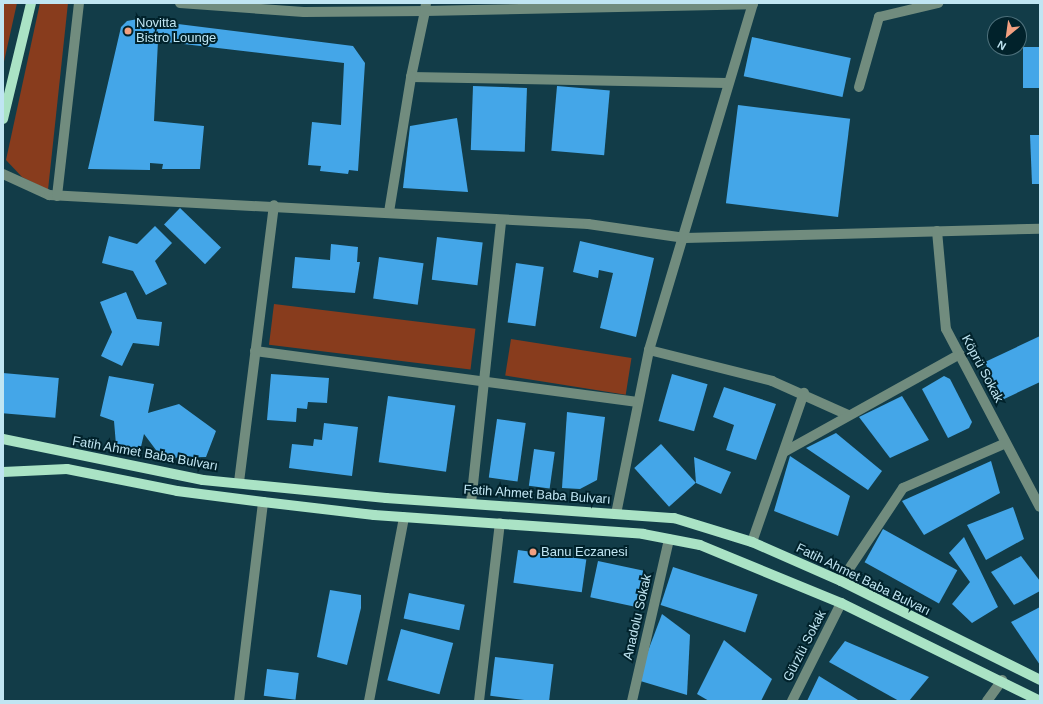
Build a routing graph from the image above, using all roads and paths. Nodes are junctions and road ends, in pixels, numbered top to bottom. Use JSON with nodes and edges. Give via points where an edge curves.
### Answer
{"nodes":[{"id":1,"x":31,"y":3,"type":"edge"},
{"id":2,"x":79,"y":3,"type":"edge"},
{"id":3,"x":180,"y":3,"type":"edge"},
{"id":4,"x":753,"y":3,"type":"edge"},
{"id":5,"x":938,"y":3,"type":"edge"},
{"id":6,"x":425,"y":7,"type":"edge"},
{"id":7,"x":411,"y":77,"type":"junction"},
{"id":8,"x":726,"y":83,"type":"junction"},
{"id":9,"x":859,"y":87,"type":"dead end"},
{"id":10,"x":3,"y":119,"type":"edge"},
{"id":11,"x":3,"y":174,"type":"edge"},
{"id":12,"x":57,"y":196,"type":"junction"},
{"id":13,"x":274,"y":205,"type":"junction"},
{"id":14,"x":389,"y":212,"type":"junction"},
{"id":15,"x":501,"y":221,"type":"junction"},
{"id":16,"x":1040,"y":229,"type":"edge"},
{"id":17,"x":937,"y":231,"type":"junction"},
{"id":18,"x":685,"y":238,"type":"junction"},
{"id":19,"x":649,"y":350,"type":"junction"},
{"id":20,"x":255,"y":351,"type":"junction"},
{"id":21,"x":960,"y":354,"type":"junction"},
{"id":22,"x":485,"y":379,"type":"junction"},
{"id":23,"x":804,"y":393,"type":"junction"},
{"id":24,"x":638,"y":402,"type":"junction"},
{"id":25,"x":848,"y":415,"type":"junction"},
{"id":26,"x":3,"y":439,"type":"edge"},
{"id":27,"x":1006,"y":443,"type":"junction"},
{"id":28,"x":784,"y":452,"type":"junction"},
{"id":29,"x":3,"y":472,"type":"edge"},
{"id":30,"x":239,"y":482,"type":"junction"},
{"id":31,"x":263,"y":502,"type":"junction"},
{"id":32,"x":471,"y":503,"type":"junction"},
{"id":33,"x":1040,"y":507,"type":"edge"},
{"id":34,"x":616,"y":514,"type":"junction"},
{"id":35,"x":404,"y":517,"type":"junction"},
{"id":36,"x":500,"y":523,"type":"junction"},
{"id":37,"x":669,"y":539,"type":"junction"},
{"id":38,"x":752,"y":542,"type":"junction"},
{"id":39,"x":841,"y":580,"type":"junction"},
{"id":40,"x":842,"y":603,"type":"junction"},
{"id":41,"x":1002,"y":680,"type":"junction"},
{"id":42,"x":1040,"y":680,"type":"edge"},
{"id":43,"x":239,"y":701,"type":"edge"},
{"id":44,"x":369,"y":701,"type":"edge"},
{"id":45,"x":479,"y":701,"type":"edge"},
{"id":46,"x":632,"y":701,"type":"edge"},
{"id":47,"x":792,"y":701,"type":"edge"},
{"id":48,"x":987,"y":701,"type":"edge"},
{"id":49,"x":1040,"y":701,"type":"edge"}],
"edges":[{"from":1,"to":10,"type":"main road"},
{"from":2,"to":12,"type":"street"},
{"from":3,"to":6,"type":"street","via":[[304,12]]},
{"from":4,"to":6,"type":"street"},
{"from":4,"to":8,"type":"street"},
{"from":5,"to":9,"type":"street","via":[[879,17]]},
{"from":6,"to":7,"type":"street"},
{"from":7,"to":8,"type":"street"},
{"from":7,"to":14,"type":"street"},
{"from":8,"to":18,"type":"street"},
{"from":11,"to":12,"type":"street"},
{"from":12,"to":13,"type":"street"},
{"from":13,"to":14,"type":"street"},
{"from":13,"to":20,"type":"street"},
{"from":14,"to":15,"type":"street"},
{"from":15,"to":18,"type":"street","via":[[588,224]]},
{"from":15,"to":22,"type":"street"},
{"from":16,"to":17,"type":"street"},
{"from":17,"to":18,"type":"street"},
{"from":17,"to":21,"type":"street","name":"Köprü Sokak","via":[[946,329]]},
{"from":18,"to":19,"type":"street"},
{"from":19,"to":23,"type":"street","via":[[700,360]]},
{"from":19,"to":24,"type":"street"},
{"from":20,"to":22,"type":"street"},
{"from":20,"to":30,"type":"street"},
{"from":21,"to":25,"type":"street"},
{"from":21,"to":27,"type":"street","name":"Köprü Sokak"},
{"from":22,"to":24,"type":"street"},
{"from":22,"to":32,"type":"street"},
{"from":23,"to":25,"type":"street"},
{"from":23,"to":28,"type":"street"},
{"from":24,"to":34,"type":"street"},
{"from":25,"to":28,"type":"street"},
{"from":26,"to":30,"type":"main road","name":"Fatih Ahmet Baba Bulvarı","via":[[196,478]]},
{"from":27,"to":33,"type":"street","name":"Köprü Sokak"},
{"from":27,"to":39,"type":"street","via":[[903,488]]},
{"from":28,"to":38,"type":"street"},
{"from":29,"to":31,"type":"main road","via":[[66,469],[177,491]]},
{"from":30,"to":32,"type":"main road","name":"Fatih Ahmet Baba Bulvarı"},
{"from":31,"to":35,"type":"main road"},
{"from":31,"to":43,"type":"street"},
{"from":32,"to":34,"type":"main road","name":"Fatih Ahmet Baba Bulvarı"},
{"from":34,"to":38,"type":"main road","name":"Fatih Ahmet Baba Bulvarı","via":[[674,518]]},
{"from":35,"to":36,"type":"main road"},
{"from":35,"to":44,"type":"street"},
{"from":36,"to":37,"type":"main road"},
{"from":36,"to":45,"type":"street"},
{"from":37,"to":40,"type":"main road","via":[[700,544]]},
{"from":37,"to":46,"type":"street","name":"Anadolu Sokak"},
{"from":38,"to":39,"type":"main road","name":"Fatih Ahmet Baba Bulvarı"},
{"from":39,"to":42,"type":"main road","name":"Fatih Ahmet Baba Bulvarı"},
{"from":40,"to":41,"type":"main road"},
{"from":40,"to":47,"type":"street","name":"Gürzlü Sokak"},
{"from":41,"to":48,"type":"street"},
{"from":41,"to":49,"type":"main road"}]}
